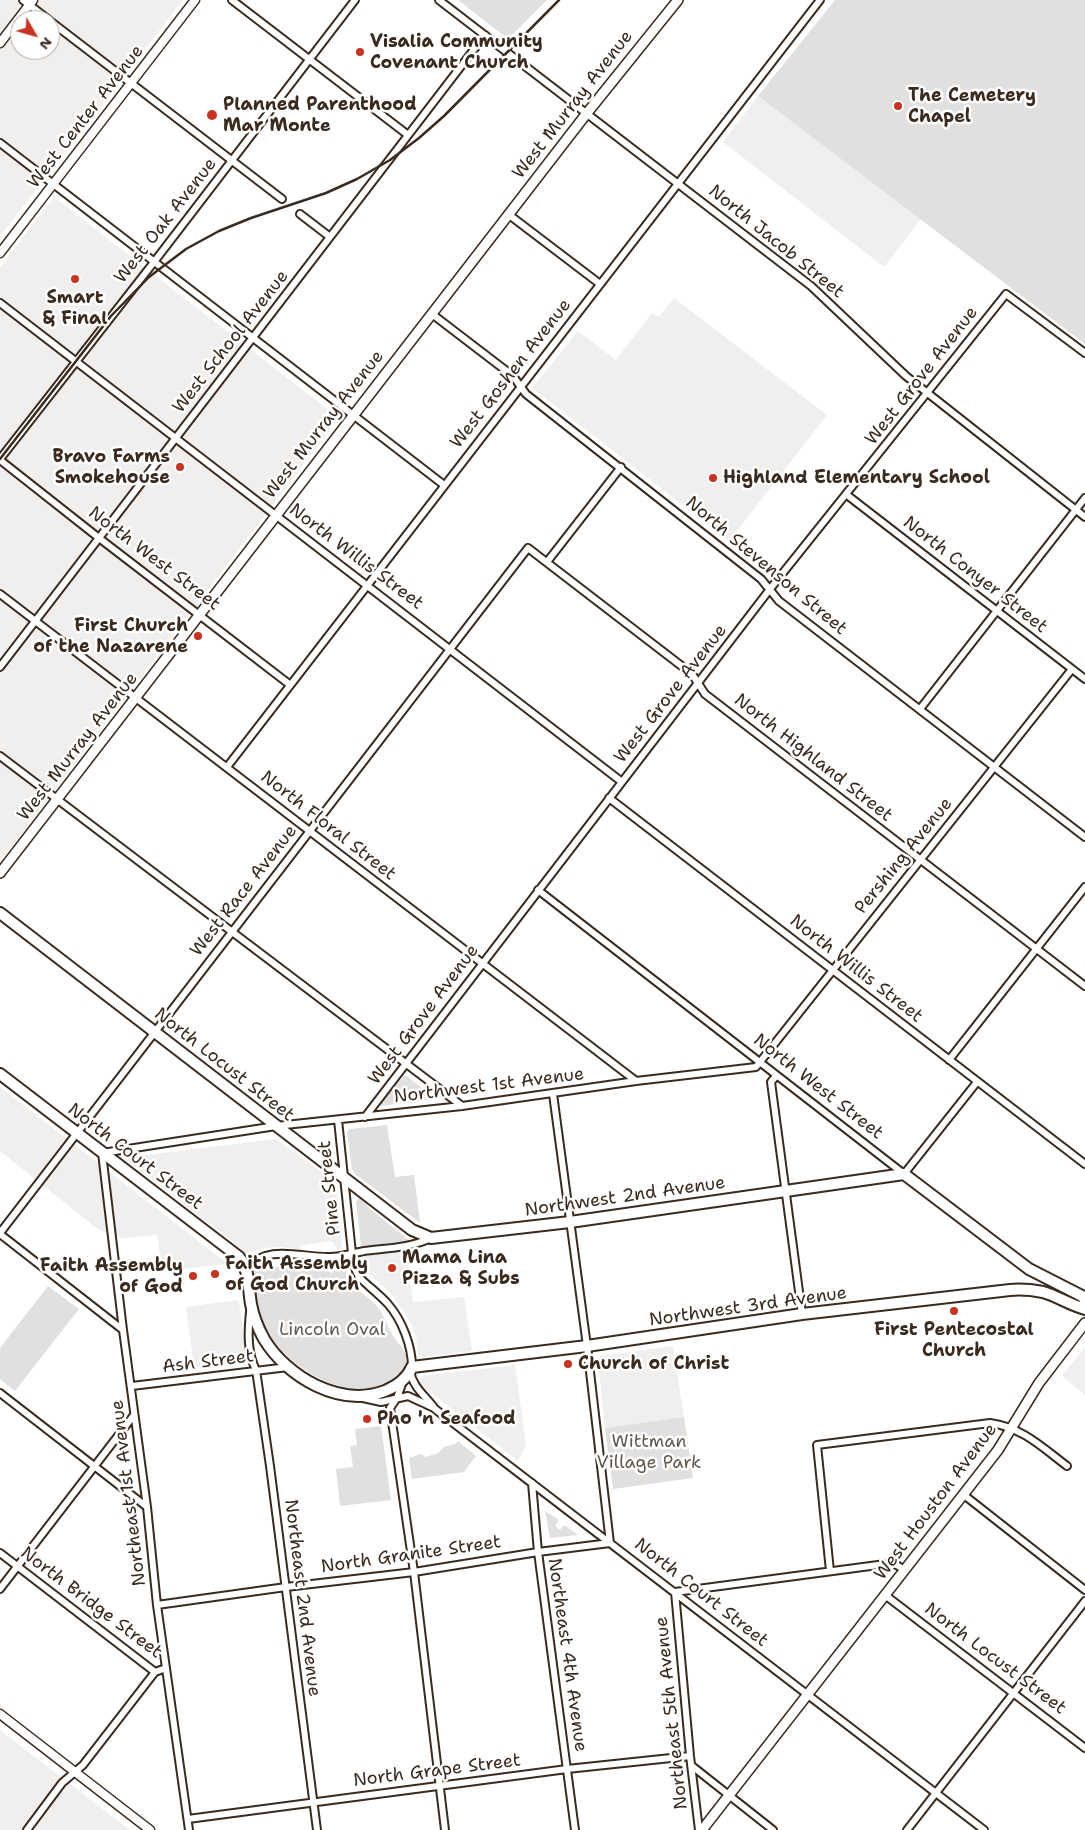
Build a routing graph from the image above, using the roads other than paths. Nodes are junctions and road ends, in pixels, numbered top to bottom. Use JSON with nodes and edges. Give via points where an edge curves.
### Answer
{"nodes":[{"id":1,"x":195,"y":0,"type":"edge"},
{"id":2,"x":232,"y":0,"type":"edge"},
{"id":3,"x":355,"y":0,"type":"edge"},
{"id":4,"x":439,"y":0,"type":"edge"},
{"id":5,"x":678,"y":0,"type":"edge"},
{"id":6,"x":820,"y":0,"type":"edge"},
{"id":7,"x":28,"y":2,"type":"edge"},
{"id":8,"x":60,"y":29,"type":"edge"},
{"id":9,"x":485,"y":35,"type":"junction"},
{"id":10,"x":0,"y":43,"type":"edge"},
{"id":11,"x":310,"y":60,"type":"junction"},
{"id":12,"x":131,"y":83,"type":"junction"},
{"id":13,"x":587,"y":113,"type":"junction"},
{"id":14,"x":408,"y":136,"type":"junction"},
{"id":15,"x":0,"y":143,"type":"edge"},
{"id":16,"x":232,"y":160,"type":"junction"},
{"id":17,"x":678,"y":183,"type":"junction"},
{"id":18,"x":53,"y":184,"type":"junction"},
{"id":19,"x":282,"y":199,"type":"dead end"},
{"id":20,"x":300,"y":214,"type":"dead end"},
{"id":21,"x":508,"y":214,"type":"junction"},
{"id":22,"x":330,"y":238,"type":"junction"},
{"id":23,"x":0,"y":253,"type":"edge"},
{"id":24,"x":154,"y":262,"type":"junction"},
{"id":25,"x":600,"y":284,"type":"junction"},
{"id":26,"x":0,"y":303,"type":"edge"},
{"id":27,"x":432,"y":314,"type":"junction"},
{"id":28,"x":253,"y":338,"type":"junction"},
{"id":29,"x":1085,"y":353,"type":"edge"},
{"id":30,"x":75,"y":362,"type":"junction"},
{"id":31,"x":520,"y":386,"type":"junction"},
{"id":32,"x":927,"y":394,"type":"junction"},
{"id":33,"x":353,"y":414,"type":"junction"},
{"id":34,"x":176,"y":438,"type":"junction"},
{"id":35,"x":0,"y":460,"type":"edge"},
{"id":36,"x":621,"y":467,"type":"junction"},
{"id":37,"x":444,"y":485,"type":"junction"},
{"id":38,"x":847,"y":495,"type":"junction"},
{"id":39,"x":1085,"y":498,"type":"edge"},
{"id":40,"x":1076,"y":510,"type":"junction"},
{"id":41,"x":276,"y":515,"type":"junction"},
{"id":42,"x":1085,"y":517,"type":"edge"},
{"id":43,"x":99,"y":538,"type":"junction"},
{"id":44,"x":528,"y":548,"type":"joint"},
{"id":45,"x":547,"y":562,"type":"junction"},
{"id":46,"x":367,"y":585,"type":"junction"},
{"id":47,"x":770,"y":589,"type":"junction"},
{"id":48,"x":0,"y":594,"type":"edge"},
{"id":49,"x":996,"y":611,"type":"junction"},
{"id":50,"x":200,"y":615,"type":"junction"},
{"id":51,"x":36,"y":622,"type":"junction"},
{"id":52,"x":450,"y":648,"type":"junction"},
{"id":53,"x":0,"y":667,"type":"edge"},
{"id":54,"x":1072,"y":669,"type":"junction"},
{"id":55,"x":1085,"y":679,"type":"edge"},
{"id":56,"x":698,"y":683,"type":"junction"},
{"id":57,"x":289,"y":684,"type":"junction"},
{"id":58,"x":136,"y":698,"type":"junction"},
{"id":59,"x":920,"y":709,"type":"junction"},
{"id":60,"x":0,"y":756,"type":"edge"},
{"id":61,"x":227,"y":766,"type":"junction"},
{"id":62,"x":994,"y":766,"type":"junction"},
{"id":63,"x":622,"y":782,"type":"junction"},
{"id":64,"x":609,"y":798,"type":"junction"},
{"id":65,"x":57,"y":800,"type":"junction"},
{"id":66,"x":310,"y":831,"type":"junction"},
{"id":67,"x":1085,"y":837,"type":"edge"},
{"id":68,"x":920,"y":859,"type":"junction"},
{"id":69,"x":0,"y":874,"type":"edge"},
{"id":70,"x":1085,"y":888,"type":"edge"},
{"id":71,"x":538,"y":890,"type":"junction"},
{"id":72,"x":0,"y":913,"type":"edge"},
{"id":73,"x":232,"y":932,"type":"junction"},
{"id":74,"x":1036,"y":948,"type":"junction"},
{"id":75,"x":482,"y":964,"type":"junction"},
{"id":76,"x":832,"y":970,"type":"junction"},
{"id":77,"x":1085,"y":986,"type":"edge"},
{"id":78,"x":155,"y":1032,"type":"junction"},
{"id":79,"x":949,"y":1060,"type":"junction"},
{"id":80,"x":760,"y":1062,"type":"junction"},
{"id":81,"x":405,"y":1064,"type":"junction"},
{"id":82,"x":0,"y":1074,"type":"edge"},
{"id":83,"x":776,"y":1076,"type":"junction"},
{"id":84,"x":636,"y":1082,"type":"junction"},
{"id":85,"x":977,"y":1082,"type":"junction"},
{"id":86,"x":552,"y":1094,"type":"junction"},
{"id":87,"x":462,"y":1106,"type":"junction"},
{"id":88,"x":365,"y":1117,"type":"junction"},
{"id":89,"x":338,"y":1120,"type":"junction"},
{"id":90,"x":276,"y":1126,"type":"junction"},
{"id":91,"x":77,"y":1134,"type":"junction"},
{"id":92,"x":102,"y":1153,"type":"junction"},
{"id":93,"x":1085,"y":1164,"type":"edge"},
{"id":94,"x":904,"y":1174,"type":"junction"},
{"id":95,"x":344,"y":1177,"type":"junction"},
{"id":96,"x":786,"y":1191,"type":"junction"},
{"id":97,"x":570,"y":1222,"type":"junction"},
{"id":98,"x":0,"y":1234,"type":"edge"},
{"id":99,"x":431,"y":1238,"type":"junction"},
{"id":100,"x":352,"y":1253,"type":"junction"},
{"id":101,"x":246,"y":1269,"type":"junction"},
{"id":102,"x":1029,"y":1269,"type":"junction"},
{"id":103,"x":1022,"y":1289,"type":"junction"},
{"id":104,"x":1085,"y":1300,"type":"edge"},
{"id":105,"x":251,"y":1306,"type":"junction"},
{"id":106,"x":1085,"y":1309,"type":"edge"},
{"id":107,"x":802,"y":1314,"type":"junction"},
{"id":108,"x":1085,"y":1323,"type":"edge"},
{"id":109,"x":123,"y":1330,"type":"junction"},
{"id":110,"x":587,"y":1346,"type":"junction"},
{"id":111,"x":288,"y":1367,"type":"junction"},
{"id":112,"x":411,"y":1369,"type":"junction"},
{"id":113,"x":256,"y":1370,"type":"junction"},
{"id":114,"x":402,"y":1381,"type":"junction"},
{"id":115,"x":132,"y":1386,"type":"junction"},
{"id":116,"x":0,"y":1393,"type":"edge"},
{"id":117,"x":351,"y":1395,"type":"junction"},
{"id":118,"x":397,"y":1398,"type":"junction"},
{"id":119,"x":381,"y":1402,"type":"junction"},
{"id":120,"x":390,"y":1408,"type":"junction"},
{"id":121,"x":435,"y":1409,"type":"junction"},
{"id":122,"x":134,"y":1415,"type":"junction"},
{"id":123,"x":1012,"y":1428,"type":"junction"},
{"id":124,"x":94,"y":1466,"type":"junction"},
{"id":125,"x":1067,"y":1466,"type":"dead end"},
{"id":126,"x":532,"y":1483,"type":"junction"},
{"id":127,"x":964,"y":1495,"type":"junction"},
{"id":128,"x":147,"y":1508,"type":"junction"},
{"id":129,"x":610,"y":1542,"type":"junction"},
{"id":130,"x":538,"y":1552,"type":"junction"},
{"id":131,"x":0,"y":1553,"type":"edge"},
{"id":132,"x":17,"y":1566,"type":"junction"},
{"id":133,"x":905,"y":1570,"type":"junction"},
{"id":134,"x":830,"y":1571,"type":"junction"},
{"id":135,"x":414,"y":1572,"type":"junction"},
{"id":136,"x":286,"y":1587,"type":"junction"},
{"id":137,"x":0,"y":1589,"type":"edge"},
{"id":138,"x":1085,"y":1590,"type":"edge"},
{"id":139,"x":675,"y":1592,"type":"junction"},
{"id":140,"x":885,"y":1595,"type":"junction"},
{"id":141,"x":1085,"y":1601,"type":"edge"},
{"id":142,"x":158,"y":1605,"type":"junction"},
{"id":143,"x":166,"y":1668,"type":"junction"},
{"id":144,"x":155,"y":1672,"type":"junction"},
{"id":145,"x":1013,"y":1693,"type":"junction"},
{"id":146,"x":807,"y":1696,"type":"junction"},
{"id":147,"x":0,"y":1714,"type":"edge"},
{"id":148,"x":1085,"y":1748,"type":"edge"},
{"id":149,"x":690,"y":1756,"type":"junction"},
{"id":150,"x":692,"y":1766,"type":"junction"},
{"id":151,"x":567,"y":1769,"type":"junction"},
{"id":152,"x":75,"y":1772,"type":"junction"},
{"id":153,"x":440,"y":1786,"type":"junction"},
{"id":154,"x":936,"y":1794,"type":"junction"},
{"id":155,"x":728,"y":1796,"type":"junction"},
{"id":156,"x":314,"y":1802,"type":"junction"},
{"id":157,"x":188,"y":1819,"type":"junction"},
{"id":158,"x":27,"y":1830,"type":"edge"},
{"id":159,"x":150,"y":1830,"type":"edge"},
{"id":160,"x":189,"y":1830,"type":"edge"},
{"id":161,"x":317,"y":1830,"type":"edge"},
{"id":162,"x":445,"y":1830,"type":"edge"},
{"id":163,"x":575,"y":1830,"type":"edge"},
{"id":164,"x":700,"y":1830,"type":"edge"},
{"id":165,"x":773,"y":1830,"type":"edge"},
{"id":166,"x":907,"y":1830,"type":"edge"},
{"id":167,"x":984,"y":1830,"type":"edge"}],
"edges":[{"from":1,"to":12,"type":"street","name":"West Center Avenue"},
{"from":2,"to":11,"type":"street"},
{"from":3,"to":11,"type":"street","name":"West Oak Avenue"},
{"from":4,"to":9,"type":"street","name":"North Jacob Street"},
{"from":5,"to":13,"type":"main road","name":"West Murray Avenue"},
{"from":6,"to":17,"type":"street","name":"West Goshen Avenue"},
{"from":7,"to":10,"type":"street"},
{"from":8,"to":12,"type":"street"},
{"from":9,"to":13,"type":"street","name":"North Jacob Street"},
{"from":9,"to":14,"type":"street","name":"West School Avenue"},
{"from":11,"to":14,"type":"street"},
{"from":11,"to":16,"type":"street","name":"West Oak Avenue"},
{"from":12,"to":16,"type":"street"},
{"from":12,"to":18,"type":"street","name":"West Center Avenue"},
{"from":13,"to":17,"type":"street","name":"North Jacob Street"},
{"from":13,"to":21,"type":"main road","name":"West Murray Avenue"},
{"from":14,"to":22,"type":"street","name":"West School Avenue"},
{"from":15,"to":18,"type":"street"},
{"from":16,"to":19,"type":"street"},
{"from":16,"to":24,"type":"street","name":"West Oak Avenue"},
{"from":17,"to":25,"type":"street","name":"West Goshen Avenue"},
{"from":17,"to":32,"type":"street","name":"North Jacob Street","via":[[810,286]]},
{"from":18,"to":23,"type":"street","name":"West Center Avenue"},
{"from":18,"to":24,"type":"street"},
{"from":20,"to":22,"type":"street"},
{"from":21,"to":25,"type":"street"},
{"from":21,"to":27,"type":"main road","name":"West Murray Avenue"},
{"from":22,"to":28,"type":"street","name":"West School Avenue"},
{"from":24,"to":28,"type":"street"},
{"from":24,"to":30,"type":"street","name":"West Oak Avenue"},
{"from":25,"to":31,"type":"street","name":"West Goshen Avenue"},
{"from":26,"to":30,"type":"street","name":"North Willis Street"},
{"from":27,"to":31,"type":"street","name":"North Stevenson Street","via":[[513,376]]},
{"from":27,"to":33,"type":"main road","name":"West Murray Avenue"},
{"from":28,"to":33,"type":"street"},
{"from":28,"to":34,"type":"street","name":"West School Avenue"},
{"from":29,"to":32,"type":"street","name":"West Grove Avenue","via":[[1006,294]]},
{"from":30,"to":34,"type":"street","name":"North Willis Street"},
{"from":30,"to":35,"type":"street","name":"West Oak Avenue"},
{"from":31,"to":36,"type":"street","name":"North Stevenson Street"},
{"from":31,"to":37,"type":"street","name":"West Goshen Avenue"},
{"from":32,"to":38,"type":"street","name":"West Grove Avenue"},
{"from":32,"to":40,"type":"street","name":"North Jacob Street"},
{"from":33,"to":37,"type":"street"},
{"from":33,"to":41,"type":"main road","name":"West Murray Avenue"},
{"from":34,"to":41,"type":"street","name":"North Willis Street"},
{"from":34,"to":43,"type":"street","name":"West School Avenue"},
{"from":35,"to":43,"type":"street","name":"North West Street"},
{"from":36,"to":45,"type":"street"},
{"from":36,"to":47,"type":"street","name":"North Stevenson Street","via":[[762,579]]},
{"from":37,"to":46,"type":"street","name":"West Goshen Avenue"},
{"from":38,"to":47,"type":"street","name":"West Grove Avenue"},
{"from":38,"to":49,"type":"street","name":"North Conyer Street"},
{"from":39,"to":40,"type":"street"},
{"from":40,"to":42,"type":"street","name":"North Jacob Street"},
{"from":40,"to":49,"type":"street"},
{"from":41,"to":46,"type":"street","name":"North Willis Street"},
{"from":41,"to":50,"type":"main road","name":"West Murray Avenue"},
{"from":43,"to":50,"type":"street","name":"North West Street"},
{"from":43,"to":51,"type":"street","name":"West School Avenue"},
{"from":44,"to":45,"type":"street","name":"North Highland Street"},
{"from":44,"to":52,"type":"street","name":"West Race Avenue"},
{"from":45,"to":56,"type":"street","name":"North Highland Street","via":[[692,674]]},
{"from":46,"to":52,"type":"street","name":"North Willis Street"},
{"from":46,"to":57,"type":"street","name":"West Goshen Avenue"},
{"from":47,"to":56,"type":"street","name":"West Grove Avenue"},
{"from":47,"to":59,"type":"street","name":"North Stevenson Street","via":[[779,601]]},
{"from":48,"to":51,"type":"street","name":"North Floral Street"},
{"from":49,"to":54,"type":"street","name":"North Conyer Street"},
{"from":49,"to":59,"type":"street"},
{"from":50,"to":57,"type":"street","name":"North West Street"},
{"from":50,"to":58,"type":"main road","name":"West Murray Avenue"},
{"from":51,"to":53,"type":"street","name":"West School Avenue"},
{"from":51,"to":58,"type":"street","name":"North Floral Street"},
{"from":52,"to":63,"type":"street","name":"North Willis Street"},
{"from":52,"to":66,"type":"street","name":"West Race Avenue"},
{"from":54,"to":55,"type":"street","name":"North Conyer Street"},
{"from":54,"to":62,"type":"street","name":"Pershing Avenue"},
{"from":56,"to":63,"type":"street","name":"West Grove Avenue"},
{"from":56,"to":68,"type":"street","name":"North Highland Street","via":[[706,694]]},
{"from":57,"to":61,"type":"street","name":"West Goshen Avenue"},
{"from":58,"to":61,"type":"street","name":"North Floral Street"},
{"from":58,"to":65,"type":"main road","name":"West Murray Avenue"},
{"from":59,"to":62,"type":"street","name":"North Stevenson Street"},
{"from":60,"to":65,"type":"street"},
{"from":61,"to":66,"type":"street","name":"North Floral Street"},
{"from":62,"to":67,"type":"street","name":"North Stevenson Street"},
{"from":62,"to":68,"type":"street","name":"Pershing Avenue"},
{"from":63,"to":64,"type":"street","name":"West Grove Avenue"},
{"from":64,"to":71,"type":"street","name":"West Grove Avenue"},
{"from":64,"to":76,"type":"street","name":"North Willis Street"},
{"from":65,"to":69,"type":"main road","name":"West Murray Avenue"},
{"from":65,"to":73,"type":"street"},
{"from":66,"to":73,"type":"street","name":"West Race Avenue"},
{"from":66,"to":75,"type":"street","name":"North Floral Street"},
{"from":68,"to":74,"type":"street","name":"North Highland Street"},
{"from":68,"to":76,"type":"street","name":"Pershing Avenue"},
{"from":70,"to":74,"type":"street"},
{"from":71,"to":75,"type":"street","name":"West Grove Avenue"},
{"from":71,"to":80,"type":"street","name":"North West Street"},
{"from":72,"to":78,"type":"main road","name":"North Locust Street"},
{"from":73,"to":78,"type":"street","name":"West Race Avenue"},
{"from":73,"to":81,"type":"street"},
{"from":74,"to":77,"type":"street","name":"North Highland Street"},
{"from":74,"to":79,"type":"street"},
{"from":75,"to":81,"type":"street","name":"West Grove Avenue"},
{"from":75,"to":84,"type":"street","name":"North Floral Street"},
{"from":76,"to":79,"type":"street","name":"North Willis Street"},
{"from":76,"to":80,"type":"street","name":"Pershing Avenue"},
{"from":78,"to":90,"type":"main road","name":"North Locust Street"},
{"from":78,"to":91,"type":"street","name":"West Race Avenue"},
{"from":79,"to":85,"type":"street","name":"North Willis Street"},
{"from":80,"to":83,"type":"street","name":"North West Street"},
{"from":80,"to":84,"type":"street","name":"Northwest 1st Avenue","via":[[756,1067]]},
{"from":81,"to":87,"type":"street"},
{"from":81,"to":88,"type":"street","name":"West Grove Avenue"},
{"from":82,"to":91,"type":"main road","name":"North Court Street"},
{"from":83,"to":94,"type":"street","name":"North West Street"},
{"from":83,"to":96,"type":"street","via":[[771,1082]]},
{"from":84,"to":86,"type":"street","name":"Northwest 1st Avenue"},
{"from":85,"to":93,"type":"street","name":"North Willis Street"},
{"from":85,"to":94,"type":"street"},
{"from":86,"to":87,"type":"street","name":"Northwest 1st Avenue"},
{"from":86,"to":97,"type":"street"},
{"from":87,"to":88,"type":"street","name":"Northwest 1st Avenue"},
{"from":88,"to":89,"type":"street","name":"Northwest 1st Avenue"},
{"from":89,"to":90,"type":"street","name":"Northwest 1st Avenue"},
{"from":89,"to":95,"type":"street","name":"Pine Street"},
{"from":90,"to":92,"type":"street","name":"Northwest 1st Avenue"},
{"from":90,"to":95,"type":"main road","name":"North Locust Street"},
{"from":91,"to":92,"type":"main road","name":"North Court Street"},
{"from":91,"to":98,"type":"street","name":"West Race Avenue"},
{"from":92,"to":101,"type":"main road","name":"North Court Street","via":[[230,1249]]},
{"from":92,"to":109,"type":"street","name":"Northeast 1st Avenue"},
{"from":94,"to":96,"type":"main road","name":"Northwest 2nd Avenue"},
{"from":94,"to":102,"type":"main road","name":"North West Street"},
{"from":95,"to":99,"type":"main road","name":"North Locust Street","via":[[412,1230]]},
{"from":95,"to":100,"type":"street","name":"Pine Street"},
{"from":96,"to":97,"type":"main road","name":"Northwest 2nd Avenue"},
{"from":96,"to":107,"type":"street"},
{"from":97,"to":99,"type":"main road","name":"Northwest 2nd Avenue"},
{"from":97,"to":110,"type":"street"},
{"from":98,"to":109,"type":"street"},
{"from":99,"to":100,"type":"street","name":"Northwest 2nd Avenue","via":[[418,1244]]},
{"from":100,"to":101,"type":"street","via":[[331,1257],[275,1254],[250,1263]]},
{"from":100,"to":112,"type":"street","via":[[359,1277],[396,1315],[410,1346]]},
{"from":101,"to":105,"type":"main road"},
{"from":102,"to":103,"type":"main road","via":[[1031,1282]]},
{"from":102,"to":104,"type":"main road","name":"North West Street"},
{"from":103,"to":106,"type":"main road","name":"Northwest 3rd Avenue","via":[[1044,1293]]},
{"from":103,"to":107,"type":"main road","name":"Northwest 3rd Avenue"},
{"from":105,"to":111,"type":"main road","via":[[264,1339]]},
{"from":105,"to":113,"type":"street","name":"Northeast 2nd Avenue","via":[[248,1333],[251,1360]]},
{"from":107,"to":110,"type":"main road","name":"Northwest 3rd Avenue"},
{"from":108,"to":123,"type":"main road","name":"West Houston Avenue","via":[[1041,1379]]},
{"from":109,"to":115,"type":"street","name":"Northeast 1st Avenue"},
{"from":110,"to":112,"type":"main road","name":"Northwest 3rd Avenue"},
{"from":110,"to":129,"type":"street"},
{"from":111,"to":113,"type":"street","name":"Ash Street"},
{"from":111,"to":117,"type":"main road","via":[[310,1383]]},
{"from":112,"to":114,"type":"main road"},
{"from":112,"to":121,"type":"street","name":"North Court Street","via":[[415,1386]]},
{"from":113,"to":115,"type":"street","name":"Ash Street"},
{"from":113,"to":136,"type":"street","name":"Northeast 2nd Avenue"},
{"from":114,"to":117,"type":"main road","via":[[374,1394]]},
{"from":114,"to":118,"type":"street"},
{"from":115,"to":122,"type":"street","name":"Northeast 1st Avenue"},
{"from":116,"to":124,"type":"street"},
{"from":117,"to":119,"type":"street"},
{"from":118,"to":119,"type":"street"},
{"from":118,"to":120,"type":"street"},
{"from":118,"to":121,"type":"street","via":[[408,1396]]},
{"from":119,"to":120,"type":"street"},
{"from":120,"to":135,"type":"street"},
{"from":121,"to":126,"type":"street","name":"North Court Street"},
{"from":122,"to":124,"type":"street"},
{"from":122,"to":128,"type":"street","name":"Northeast 1st Avenue"},
{"from":123,"to":125,"type":"street","via":[[1026,1434]]},
{"from":123,"to":127,"type":"main road","name":"West Houston Avenue"},
{"from":123,"to":134,"type":"street","via":[[990,1423],[817,1445]]},
{"from":124,"to":128,"type":"street"},
{"from":124,"to":132,"type":"street"},
{"from":126,"to":129,"type":"street","name":"North Court Street"},
{"from":126,"to":130,"type":"street","name":"Northeast 4th Avenue"},
{"from":127,"to":133,"type":"main road","name":"West Houston Avenue"},
{"from":127,"to":138,"type":"street"},
{"from":128,"to":142,"type":"street","name":"Northeast 1st Avenue"},
{"from":129,"to":130,"type":"street","name":"North Granite Street"},
{"from":129,"to":139,"type":"street","name":"North Court Street"},
{"from":130,"to":135,"type":"street","name":"North Granite Street"},
{"from":130,"to":151,"type":"street","name":"Northeast 4th Avenue"},
{"from":131,"to":132,"type":"street","name":"North Bridge Street"},
{"from":132,"to":137,"type":"street"},
{"from":132,"to":144,"type":"street","name":"North Bridge Street"},
{"from":133,"to":134,"type":"street","via":[[893,1563]]},
{"from":133,"to":140,"type":"main road","name":"West Houston Avenue"},
{"from":134,"to":139,"type":"street"},
{"from":135,"to":136,"type":"street","name":"North Granite Street"},
{"from":135,"to":153,"type":"street"},
{"from":136,"to":142,"type":"street","name":"North Granite Street"},
{"from":136,"to":156,"type":"street","name":"Northeast 2nd Avenue"},
{"from":139,"to":146,"type":"street","name":"North Court Street"},
{"from":139,"to":149,"type":"street","name":"Northeast 5th Avenue"},
{"from":140,"to":145,"type":"street","name":"North Locust Street"},
{"from":140,"to":146,"type":"main road","name":"West Houston Avenue"},
{"from":141,"to":145,"type":"street"},
{"from":142,"to":143,"type":"street","name":"Northeast 1st Avenue"},
{"from":143,"to":144,"type":"street","name":"North Bridge Street"},
{"from":143,"to":157,"type":"street","name":"Northeast 1st Avenue"},
{"from":144,"to":152,"type":"street","via":[[84,1765]]},
{"from":145,"to":148,"type":"street","name":"North Locust Street"},
{"from":145,"to":154,"type":"street"},
{"from":146,"to":154,"type":"street","name":"North Court Street"},
{"from":146,"to":155,"type":"main road","name":"West Houston Avenue"},
{"from":147,"to":152,"type":"street"},
{"from":149,"to":150,"type":"street","name":"Northeast 5th Avenue"},
{"from":149,"to":151,"type":"street","name":"North Grape Street"},
{"from":150,"to":155,"type":"street"},
{"from":150,"to":164,"type":"street","name":"Northeast 5th Avenue"},
{"from":151,"to":153,"type":"street","name":"North Grape Street"},
{"from":151,"to":163,"type":"street","name":"Northeast 4th Avenue"},
{"from":152,"to":158,"type":"street"},
{"from":152,"to":159,"type":"street"},
{"from":153,"to":156,"type":"street","name":"North Grape Street"},
{"from":153,"to":162,"type":"street"},
{"from":154,"to":166,"type":"street"},
{"from":154,"to":167,"type":"street","name":"North Court Street"},
{"from":155,"to":164,"type":"main road","name":"West Houston Avenue"},
{"from":155,"to":165,"type":"street"},
{"from":156,"to":157,"type":"street","name":"North Grape Street"},
{"from":156,"to":161,"type":"street","name":"Northeast 2nd Avenue"},
{"from":157,"to":160,"type":"street","name":"Northeast 1st Avenue"}]}
